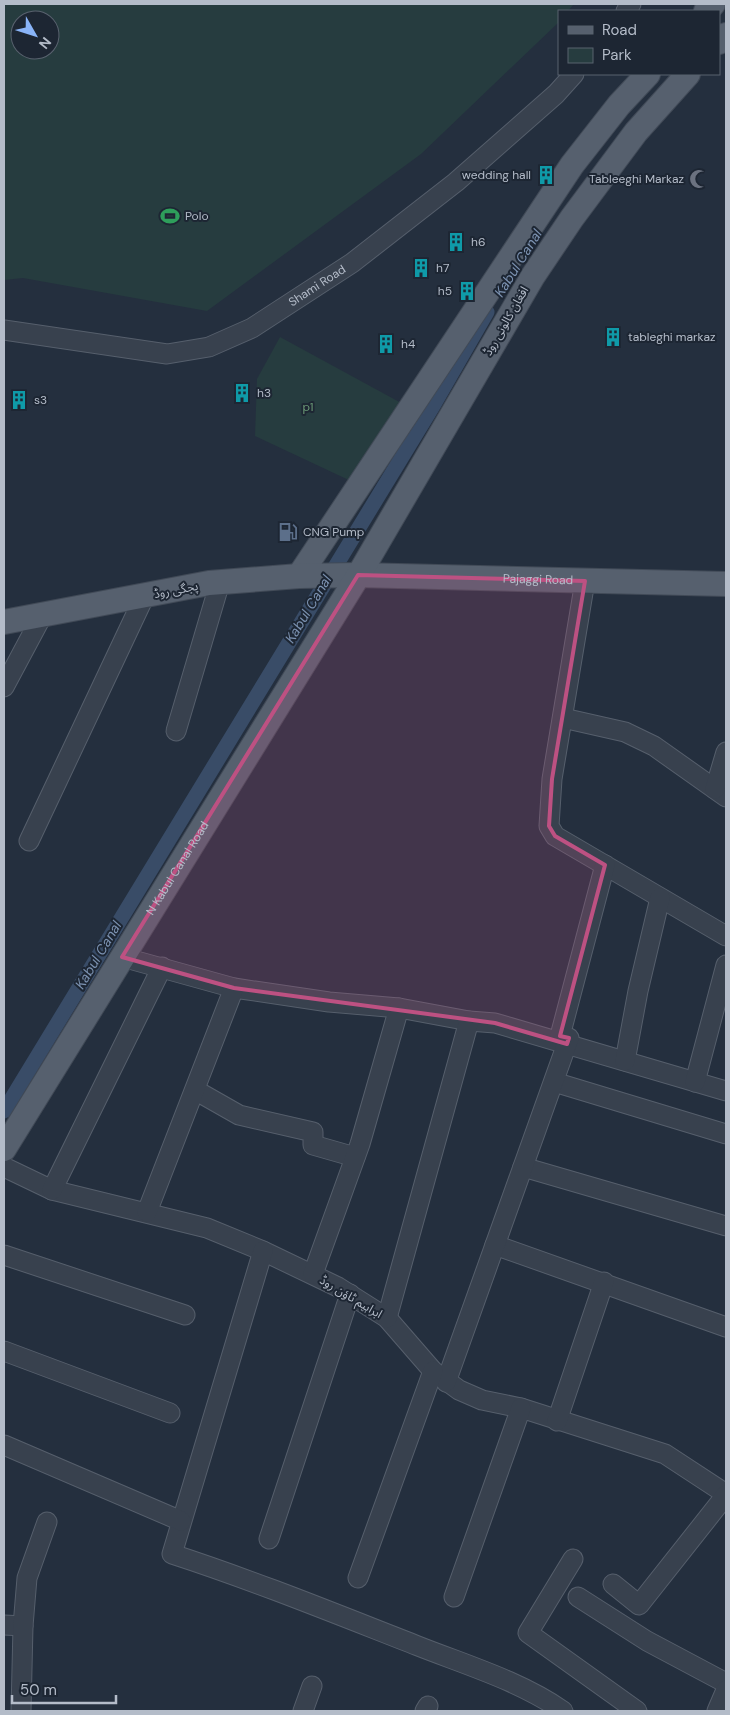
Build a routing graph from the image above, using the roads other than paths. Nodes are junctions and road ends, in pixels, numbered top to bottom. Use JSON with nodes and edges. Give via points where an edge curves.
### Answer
{"nodes":[{"id":1,"x":573,"y":75,"type":"edge"},
{"id":2,"x":647,"y":75,"type":"edge"},
{"id":3,"x":687,"y":75,"type":"edge"},
{"id":4,"x":4,"y":330,"type":"edge"},
{"id":5,"x":471,"y":349,"type":"junction"},
{"id":6,"x":307,"y":576,"type":"junction"},
{"id":7,"x":354,"y":579,"type":"junction"},
{"id":8,"x":585,"y":581,"type":"junction"},
{"id":9,"x":220,"y":582,"type":"junction"},
{"id":10,"x":726,"y":584,"type":"edge"},
{"id":11,"x":145,"y":595,"type":"junction"},
{"id":12,"x":43,"y":614,"type":"junction"},
{"id":13,"x":4,"y":622,"type":"edge"},
{"id":14,"x":4,"y":687,"type":"edge"},
{"id":15,"x":563,"y":718,"type":"junction"},
{"id":16,"x":176,"y":731,"type":"dead end"},
{"id":17,"x":726,"y":752,"type":"edge"},
{"id":18,"x":720,"y":793,"type":"edge"},
{"id":19,"x":29,"y":841,"type":"dead end"},
{"id":20,"x":605,"y":866,"type":"junction"},
{"id":21,"x":660,"y":898,"type":"junction"},
{"id":22,"x":726,"y":936,"type":"edge"},
{"id":23,"x":122,"y":957,"type":"junction"},
{"id":24,"x":726,"y":965,"type":"edge"},
{"id":25,"x":162,"y":967,"type":"junction"},
{"id":26,"x":234,"y":988,"type":"junction"},
{"id":27,"x":399,"y":1008,"type":"junction"},
{"id":28,"x":469,"y":1021,"type":"junction"},
{"id":29,"x":567,"y":1044,"type":"junction"},
{"id":30,"x":625,"y":1061,"type":"junction"},
{"id":31,"x":554,"y":1082,"type":"junction"},
{"id":32,"x":695,"y":1082,"type":"junction"},
{"id":33,"x":195,"y":1090,"type":"junction"},
{"id":34,"x":726,"y":1091,"type":"edge"},
{"id":35,"x":726,"y":1134,"type":"edge"},
{"id":36,"x":4,"y":1149,"type":"edge"},
{"id":37,"x":355,"y":1157,"type":"junction"},
{"id":38,"x":4,"y":1167,"type":"edge"},
{"id":39,"x":523,"y":1167,"type":"junction"},
{"id":40,"x":52,"y":1190,"type":"junction"},
{"id":41,"x":147,"y":1212,"type":"junction"},
{"id":42,"x":726,"y":1226,"type":"edge"},
{"id":43,"x":495,"y":1245,"type":"junction"},
{"id":44,"x":263,"y":1250,"type":"junction"},
{"id":45,"x":4,"y":1255,"type":"edge"},
{"id":46,"x":313,"y":1274,"type":"junction"},
{"id":47,"x":604,"y":1282,"type":"junction"},
{"id":48,"x":350,"y":1294,"type":"junction"},
{"id":49,"x":185,"y":1316,"type":"dead end"},
{"id":50,"x":387,"y":1318,"type":"junction"},
{"id":51,"x":726,"y":1327,"type":"edge"},
{"id":52,"x":4,"y":1351,"type":"edge"},
{"id":53,"x":440,"y":1377,"type":"junction"},
{"id":54,"x":521,"y":1408,"type":"junction"},
{"id":55,"x":170,"y":1413,"type":"dead end"},
{"id":56,"x":557,"y":1420,"type":"junction"},
{"id":57,"x":4,"y":1445,"type":"edge"},
{"id":58,"x":726,"y":1495,"type":"edge"},
{"id":59,"x":181,"y":1521,"type":"junction"},
{"id":60,"x":47,"y":1522,"type":"dead end"},
{"id":61,"x":269,"y":1539,"type":"dead end"},
{"id":62,"x":573,"y":1559,"type":"dead end"},
{"id":63,"x":358,"y":1578,"type":"dead end"},
{"id":64,"x":613,"y":1584,"type":"dead end"},
{"id":65,"x":454,"y":1597,"type":"dead end"},
{"id":66,"x":578,"y":1597,"type":"dead end"},
{"id":67,"x":4,"y":1625,"type":"edge"},
{"id":68,"x":23,"y":1626,"type":"junction"},
{"id":69,"x":726,"y":1683,"type":"edge"},
{"id":70,"x":312,"y":1686,"type":"dead end"},
{"id":71,"x":726,"y":1690,"type":"edge"},
{"id":72,"x":22,"y":1711,"type":"edge"},
{"id":73,"x":303,"y":1711,"type":"edge"},
{"id":74,"x":563,"y":1711,"type":"edge"},
{"id":75,"x":637,"y":1711,"type":"edge"},
{"id":76,"x":717,"y":1711,"type":"edge"}],
"edges":[{"from":1,"to":4,"type":"street","name":"Shami Road","via":[[456,182],[352,263],[252,328],[209,347],[167,354]]},
{"from":2,"to":5,"type":"main road","via":[[572,165]]},
{"from":3,"to":5,"type":"main road","name":"افغان کالونی روڈ","via":[[636,132],[533,276]]},
{"from":5,"to":6,"type":"main road"},
{"from":5,"to":7,"type":"main road","name":"افغان کالونی روڈ"},
{"from":6,"to":7,"type":"main road","name":"پجگی روڈ"},
{"from":6,"to":9,"type":"main road","name":"پجگی روڈ"},
{"from":7,"to":8,"type":"main road","name":"Pajaggi Road"},
{"from":7,"to":23,"type":"main road","name":"N Kabul Canal Road"},
{"from":8,"to":10,"type":"main road","name":"Pajaggi Road"},
{"from":8,"to":15,"type":"street"},
{"from":9,"to":11,"type":"main road","name":"پجگی روڈ"},
{"from":9,"to":16,"type":"street"},
{"from":11,"to":12,"type":"main road","name":"پجگی روڈ"},
{"from":11,"to":19,"type":"street"},
{"from":12,"to":13,"type":"main road","name":"پجگی روڈ"},
{"from":12,"to":14,"type":"street"},
{"from":15,"to":18,"type":"street","via":[[625,732],[654,746]]},
{"from":15,"to":20,"type":"street","via":[[552,779],[549,826],[555,836]]},
{"from":17,"to":18,"type":"street"},
{"from":20,"to":21,"type":"street"},
{"from":20,"to":29,"type":"street","via":[[560,1036],[570,1038]]},
{"from":21,"to":22,"type":"street"},
{"from":21,"to":30,"type":"street"},
{"from":23,"to":25,"type":"street"},
{"from":23,"to":36,"type":"main road","name":"N Kabul Canal Road"},
{"from":24,"to":32,"type":"street"},
{"from":25,"to":26,"type":"street"},
{"from":25,"to":40,"type":"street"},
{"from":26,"to":27,"type":"street"},
{"from":26,"to":33,"type":"street"},
{"from":27,"to":28,"type":"street"},
{"from":27,"to":37,"type":"street"},
{"from":28,"to":29,"type":"street","via":[[494,1023]]},
{"from":28,"to":50,"type":"street"},
{"from":29,"to":30,"type":"street"},
{"from":29,"to":31,"type":"street"},
{"from":30,"to":32,"type":"street"},
{"from":31,"to":35,"type":"street"},
{"from":31,"to":39,"type":"street"},
{"from":32,"to":34,"type":"street"},
{"from":33,"to":37,"type":"street","via":[[238,1115],[313,1132],[313,1145]]},
{"from":33,"to":41,"type":"street"},
{"from":37,"to":46,"type":"street"},
{"from":38,"to":40,"type":"street","name":"ابراہیم ٹاؤن روڈ"},
{"from":39,"to":42,"type":"street"},
{"from":39,"to":43,"type":"street"},
{"from":40,"to":41,"type":"street","name":"ابراہیم ٹاؤن روڈ"},
{"from":41,"to":44,"type":"street","name":"ابراہیم ٹاؤن روڈ","via":[[207,1228]]},
{"from":43,"to":47,"type":"street"},
{"from":43,"to":53,"type":"street"},
{"from":44,"to":46,"type":"street","name":"ابراہیم ٹاؤن روڈ"},
{"from":44,"to":59,"type":"street"},
{"from":45,"to":49,"type":"street"},
{"from":46,"to":48,"type":"street","name":"ابراہیم ٹاؤن روڈ"},
{"from":47,"to":51,"type":"street"},
{"from":47,"to":56,"type":"street"},
{"from":48,"to":50,"type":"street","name":"ابراہیم ٹاؤن روڈ"},
{"from":48,"to":61,"type":"street"},
{"from":50,"to":53,"type":"street","name":"ابراہیم ٹاؤن روڈ"},
{"from":52,"to":55,"type":"street"},
{"from":53,"to":54,"type":"street","name":"ابراہیم ٹاؤن روڈ","via":[[482,1400]]},
{"from":53,"to":63,"type":"street"},
{"from":54,"to":56,"type":"street","name":"ابراہیم ٹاؤن روڈ"},
{"from":54,"to":65,"type":"street"},
{"from":56,"to":58,"type":"street","name":"ابراہیم ٹاؤن روڈ","via":[[665,1454]]},
{"from":57,"to":59,"type":"street"},
{"from":58,"to":64,"type":"street","via":[[639,1605]]},
{"from":59,"to":74,"type":"street","via":[[172,1554],[246,1578],[432,1651],[529,1690]]},
{"from":60,"to":68,"type":"street","via":[[27,1578]]},
{"from":62,"to":75,"type":"street","via":[[528,1633]]},
{"from":66,"to":69,"type":"street","via":[[647,1641]]},
{"from":67,"to":68,"type":"street"},
{"from":68,"to":72,"type":"street"},
{"from":70,"to":73,"type":"street"},
{"from":71,"to":76,"type":"street"}]}
